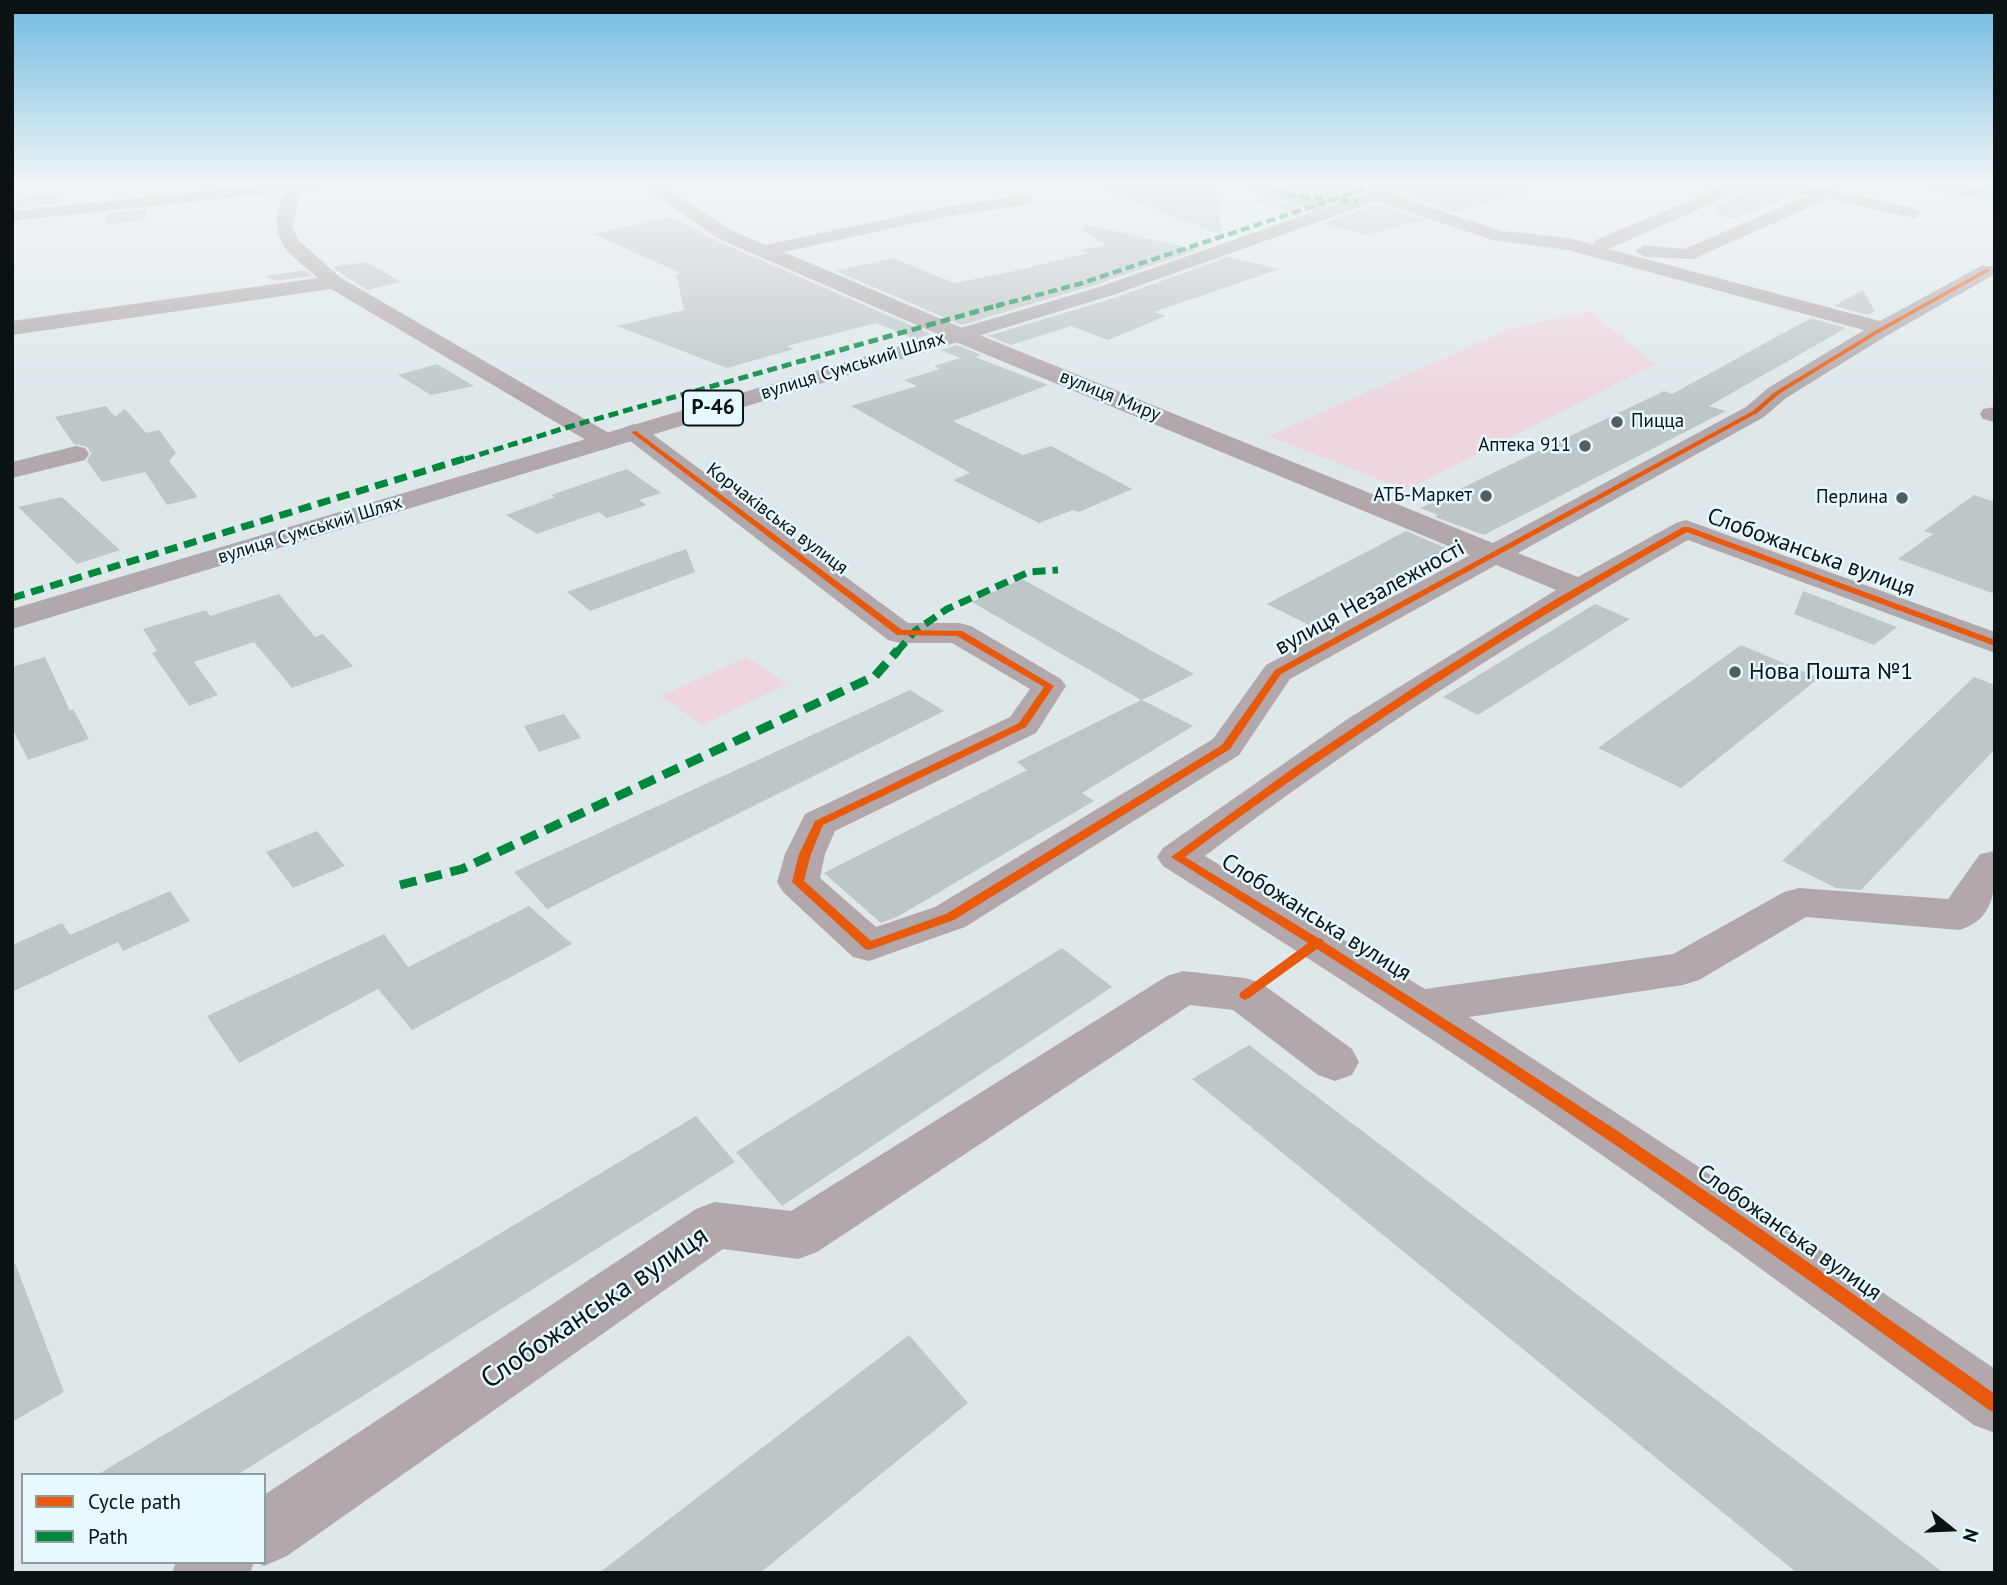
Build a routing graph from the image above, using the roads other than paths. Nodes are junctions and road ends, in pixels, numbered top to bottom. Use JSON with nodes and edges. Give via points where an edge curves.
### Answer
{"nodes":[{"id":1,"x":307,"y":258,"type":"edge"},
{"id":2,"x":780,"y":258,"type":"edge"},
{"id":3,"x":1197,"y":258,"type":"edge"},
{"id":4,"x":1621,"y":258,"type":"edge"},
{"id":5,"x":1988,"y":270,"type":"dead end"},
{"id":6,"x":334,"y":282,"type":"junction"},
{"id":7,"x":12,"y":328,"type":"edge"},
{"id":8,"x":1883,"y":329,"type":"junction"},
{"id":9,"x":959,"y":335,"type":"junction"},
{"id":10,"x":634,"y":432,"type":"junction"},
{"id":11,"x":605,"y":441,"type":"junction"},
{"id":12,"x":76,"y":454,"type":"dead end"},
{"id":13,"x":12,"y":470,"type":"edge"},
{"id":14,"x":1493,"y":554,"type":"junction"},
{"id":15,"x":1582,"y":590,"type":"junction"},
{"id":16,"x":12,"y":619,"type":"edge"},
{"id":17,"x":1995,"y":643,"type":"edge"},
{"id":18,"x":805,"y":854,"type":"joint"},
{"id":19,"x":1995,"y":864,"type":"edge"},
{"id":20,"x":1419,"y":1007,"type":"junction"},
{"id":21,"x":1335,"y":1062,"type":"dead end"},
{"id":22,"x":1995,"y":1404,"type":"edge"},
{"id":23,"x":266,"y":1532,"type":"edge"}],
"edges":[{"from":1,"to":6,"type":"street"},
{"from":2,"to":9,"type":"street","name":"вулиця Миру"},
{"from":3,"to":9,"type":"main road","name":"вулиця Сумський Шлях","number":"Р-46"},
{"from":4,"to":8,"type":"street"},
{"from":5,"to":8,"type":"street","name":"вулиця Незалежності"},
{"from":6,"to":7,"type":"street"},
{"from":6,"to":11,"type":"street"},
{"from":8,"to":14,"type":"street","name":"вулиця Незалежності","via":[[1777,393],[1755,412]]},
{"from":9,"to":10,"type":"main road","name":"вулиця Сумський Шлях","number":"Р-46"},
{"from":9,"to":14,"type":"street","name":"вулиця Миру"},
{"from":10,"to":11,"type":"main road","name":"вулиця Сумський Шлях","number":"Р-46"},
{"from":10,"to":18,"type":"street","name":"Корчаківська вулиця","via":[[900,633],[959,633],[1049,687],[1023,725],[819,823]]},
{"from":11,"to":16,"type":"main road","name":"вулиця Сумський Шлях","number":"Р-46"},
{"from":12,"to":13,"type":"street"},
{"from":14,"to":15,"type":"street","name":"вулиця Миру"},
{"from":14,"to":18,"type":"street","name":"вулиця Незалежності","via":[[1278,672],[1226,747],[950,917],[869,946],[797,882]]},
{"from":15,"to":17,"type":"street","name":"Слобожанська вулиця","via":[[1686,529]]},
{"from":15,"to":20,"type":"street","name":"Слобожанська вулиця","via":[[1439,674],[1295,770],[1177,857]]},
{"from":19,"to":20,"type":"street","name":"Слобожанська вулиця","via":[[1959,915],[1799,902],[1683,969]]},
{"from":20,"to":22,"type":"street","name":"Слобожанська вулиця","via":[[1676,1178]]},
{"from":21,"to":23,"type":"street","name":"Слобожанська вулиця","via":[[1245,995],[1183,988],[798,1235],[715,1225]]}]}
